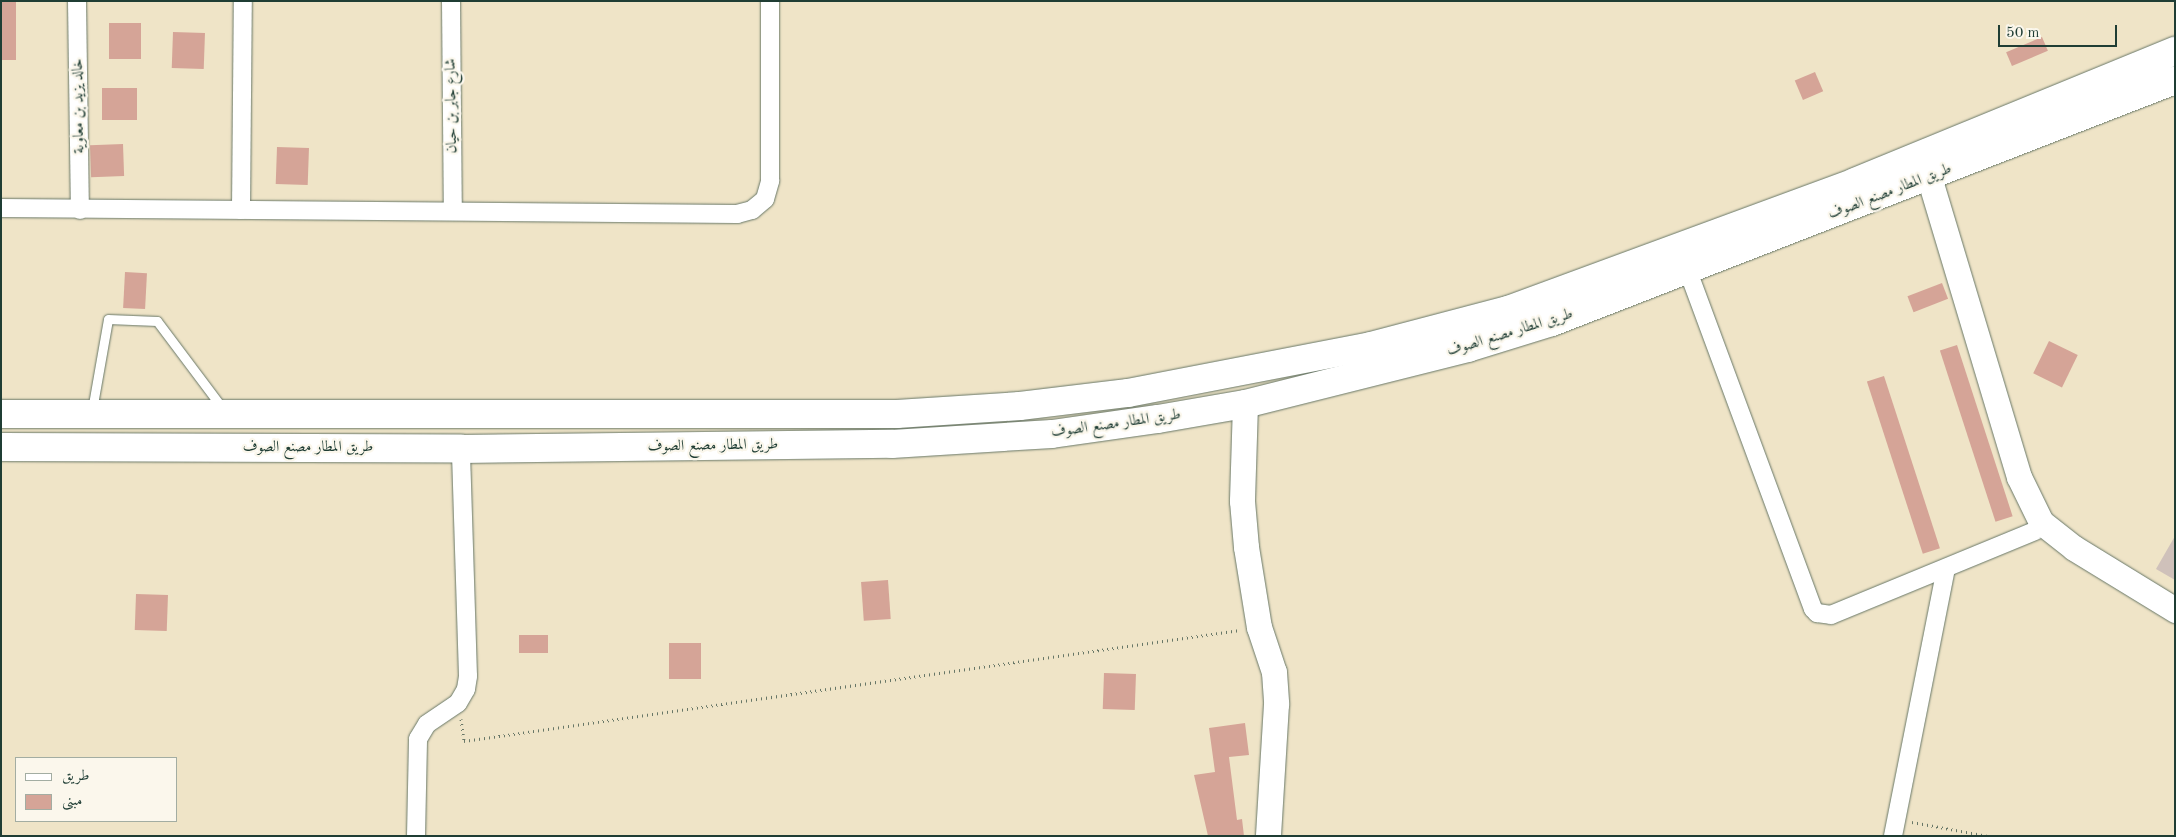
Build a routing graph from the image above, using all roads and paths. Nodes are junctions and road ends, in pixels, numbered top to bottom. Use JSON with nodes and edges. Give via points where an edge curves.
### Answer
{"nodes":[{"id":1,"x":77,"y":1,"type":"edge"},
{"id":2,"x":243,"y":1,"type":"edge"},
{"id":3,"x":451,"y":1,"type":"edge"},
{"id":4,"x":770,"y":1,"type":"edge"},
{"id":5,"x":2175,"y":51,"type":"edge"},
{"id":6,"x":2175,"y":80,"type":"edge"},
{"id":7,"x":1929,"y":177,"type":"junction"},
{"id":8,"x":1859,"y":193,"type":"junction"},
{"id":9,"x":1,"y":208,"type":"edge"},
{"id":10,"x":80,"y":210,"type":"junction"},
{"id":11,"x":241,"y":210,"type":"junction"},
{"id":12,"x":453,"y":211,"type":"junction"},
{"id":13,"x":1688,"y":271,"type":"junction"},
{"id":14,"x":1245,"y":404,"type":"junction"},
{"id":15,"x":147,"y":413,"type":"junction"},
{"id":16,"x":226,"y":413,"type":"junction"},
{"id":17,"x":1,"y":414,"type":"edge"},
{"id":18,"x":91,"y":414,"type":"junction"},
{"id":19,"x":1,"y":447,"type":"edge"},
{"id":20,"x":148,"y":447,"type":"junction"},
{"id":21,"x":460,"y":449,"type":"junction"},
{"id":22,"x":2035,"y":531,"type":"dead end"},
{"id":23,"x":1946,"y":569,"type":"junction"},
{"id":24,"x":2175,"y":610,"type":"edge"},
{"id":25,"x":1259,"y":627,"type":"junction"},
{"id":26,"x":458,"y":703,"type":"junction"},
{"id":27,"x":1895,"y":827,"type":"edge"},
{"id":28,"x":416,"y":836,"type":"edge"},
{"id":29,"x":1268,"y":836,"type":"edge"},
{"id":30,"x":1988,"y":836,"type":"edge"}],
"edges":[{"from":1,"to":10,"type":"street","name":"خالد يزيد بن معاوية"},
{"from":2,"to":11,"type":"street"},
{"from":3,"to":12,"type":"street","name":"شارع جابر بن حيان"},
{"from":4,"to":12,"type":"street","via":[[770,181],[760,205],[737,214]]},
{"from":5,"to":8,"type":"highway","name":"طريق المطار مصنع الصوف"},
{"from":6,"to":7,"type":"highway","name":"طريق المطار مصنع الصوف"},
{"from":7,"to":8,"type":"highway","name":"طريق المطار مصنع الصوف"},
{"from":7,"to":24,"type":"street","via":[[2019,477],[2041,522],[2074,548]]},
{"from":8,"to":13,"type":"highway","name":"طريق المطار مصنع الصوف"},
{"from":8,"to":16,"type":"highway","name":"طريق المطار مصنع الصوف","via":[[1508,310],[1371,346],[1128,393],[1020,406],[897,414]]},
{"from":9,"to":10,"type":"street"},
{"from":10,"to":11,"type":"street"},
{"from":11,"to":12,"type":"street"},
{"from":13,"to":14,"type":"highway","name":"طريق المطار مصنع الصوف","via":[[1510,336]]},
{"from":13,"to":23,"type":"street","via":[[1813,609],[1824,616],[1831,615]]},
{"from":14,"to":21,"type":"highway","name":"طريق المطار مصنع الصوف","via":[[1105,428],[946,442]]},
{"from":14,"to":25,"type":"street","via":[[1242,501]]},
{"from":15,"to":16,"type":"highway","name":"طريق المطار مصنع الصوف"},
{"from":15,"to":18,"type":"highway","name":"طريق المطار مصنع الصوف"},
{"from":15,"to":20,"type":"highway"},
{"from":16,"to":18,"type":"lane","via":[[157,321],[108,319]]},
{"from":17,"to":18,"type":"highway","name":"طريق المطار مصنع الصوف"},
{"from":19,"to":20,"type":"highway","name":"طريق المطار مصنع الصوف"},
{"from":20,"to":21,"type":"highway","name":"طريق المطار مصنع الصوف"},
{"from":21,"to":26,"type":"street","via":[[468,676]]},
{"from":22,"to":23,"type":"street"},
{"from":23,"to":27,"type":"street"},
{"from":25,"to":26,"type":"path","via":[[464,741]]},
{"from":25,"to":29,"type":"street","via":[[1274,672],[1276,704]]},
{"from":26,"to":28,"type":"street","via":[[428,724],[418,739]]},
{"from":27,"to":30,"type":"path"}]}
